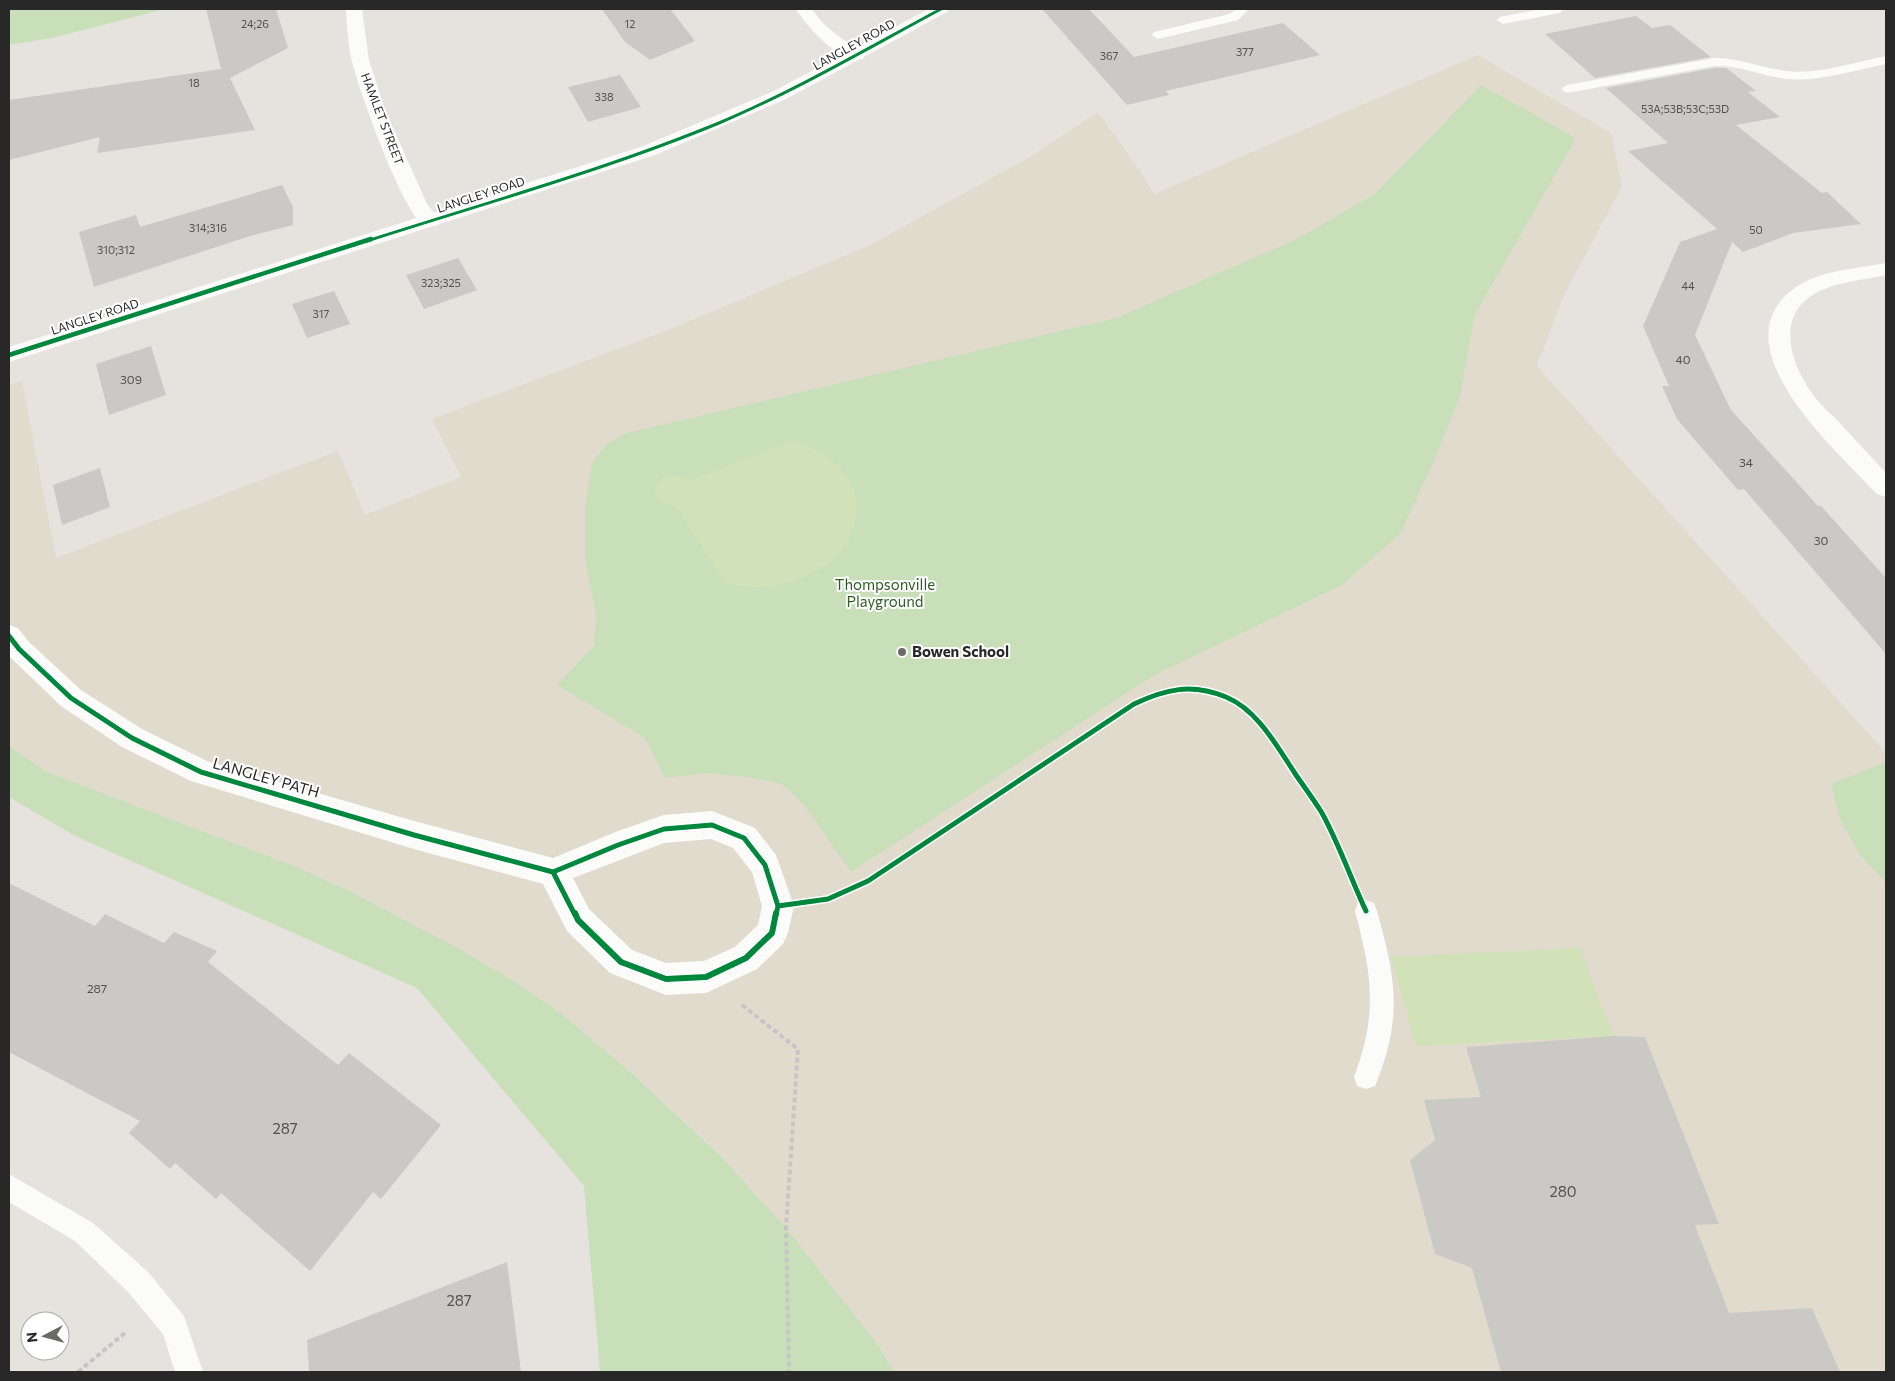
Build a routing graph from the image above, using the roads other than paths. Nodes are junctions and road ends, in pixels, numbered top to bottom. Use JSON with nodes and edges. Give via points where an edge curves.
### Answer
{"nodes":[{"id":1,"x":354,"y":9,"type":"edge"},
{"id":2,"x":804,"y":9,"type":"edge"},
{"id":3,"x":941,"y":9,"type":"edge"},
{"id":4,"x":1244,"y":9,"type":"edge"},
{"id":5,"x":1559,"y":9,"type":"edge"},
{"id":6,"x":1503,"y":20,"type":"dead end"},
{"id":7,"x":1158,"y":35,"type":"dead end"},
{"id":8,"x":857,"y":55,"type":"junction"},
{"id":9,"x":1886,"y":60,"type":"edge"},
{"id":10,"x":1567,"y":89,"type":"dead end"},
{"id":11,"x":431,"y":221,"type":"junction"},
{"id":12,"x":1886,"y":269,"type":"edge"},
{"id":13,"x":9,"y":355,"type":"edge"},
{"id":14,"x":1886,"y":488,"type":"edge"},
{"id":15,"x":9,"y":636,"type":"edge"},
{"id":16,"x":553,"y":872,"type":"junction"},
{"id":17,"x":1366,"y":911,"type":"dead end"},
{"id":18,"x":1366,"y":1077,"type":"dead end"},
{"id":19,"x":9,"y":1187,"type":"edge"},
{"id":20,"x":189,"y":1372,"type":"edge"}],
"edges":[{"from":1,"to":11,"type":"street","name":"HAMLET STREET","via":[[358,48],[368,86],[418,206]]},
{"from":2,"to":8,"type":"street","via":[[815,26]]},
{"from":3,"to":8,"type":"street","name":"LANGLEY ROAD"},
{"from":4,"to":7,"type":"lane","via":[[1234,17]]},
{"from":5,"to":6,"type":"lane"},
{"from":8,"to":11,"type":"street","name":"LANGLEY ROAD","via":[[780,95],[684,138]]},
{"from":9,"to":10,"type":"lane","via":[[1798,75],[1738,62],[1714,62]]},
{"from":11,"to":13,"type":"street","name":"LANGLEY ROAD"},
{"from":12,"to":14,"type":"street","via":[[1837,278],[1803,291],[1784,310],[1779,336],[1784,367],[1804,400]]},
{"from":15,"to":16,"type":"street","name":"LANGLEY PATH","via":[[18,649],[71,698],[132,738],[201,772]]},
{"from":16,"to":16,"type":"street","via":[[578,920],[621,962],[666,979],[706,977],[746,958],[772,932],[778,906],[765,865],[744,838],[712,825],[664,829]]},
{"from":17,"to":18,"type":"lane","via":[[1383,984],[1383,1007],[1380,1035]]},
{"from":19,"to":20,"type":"lane","via":[[84,1232],[138,1282],[174,1326]]}]}
